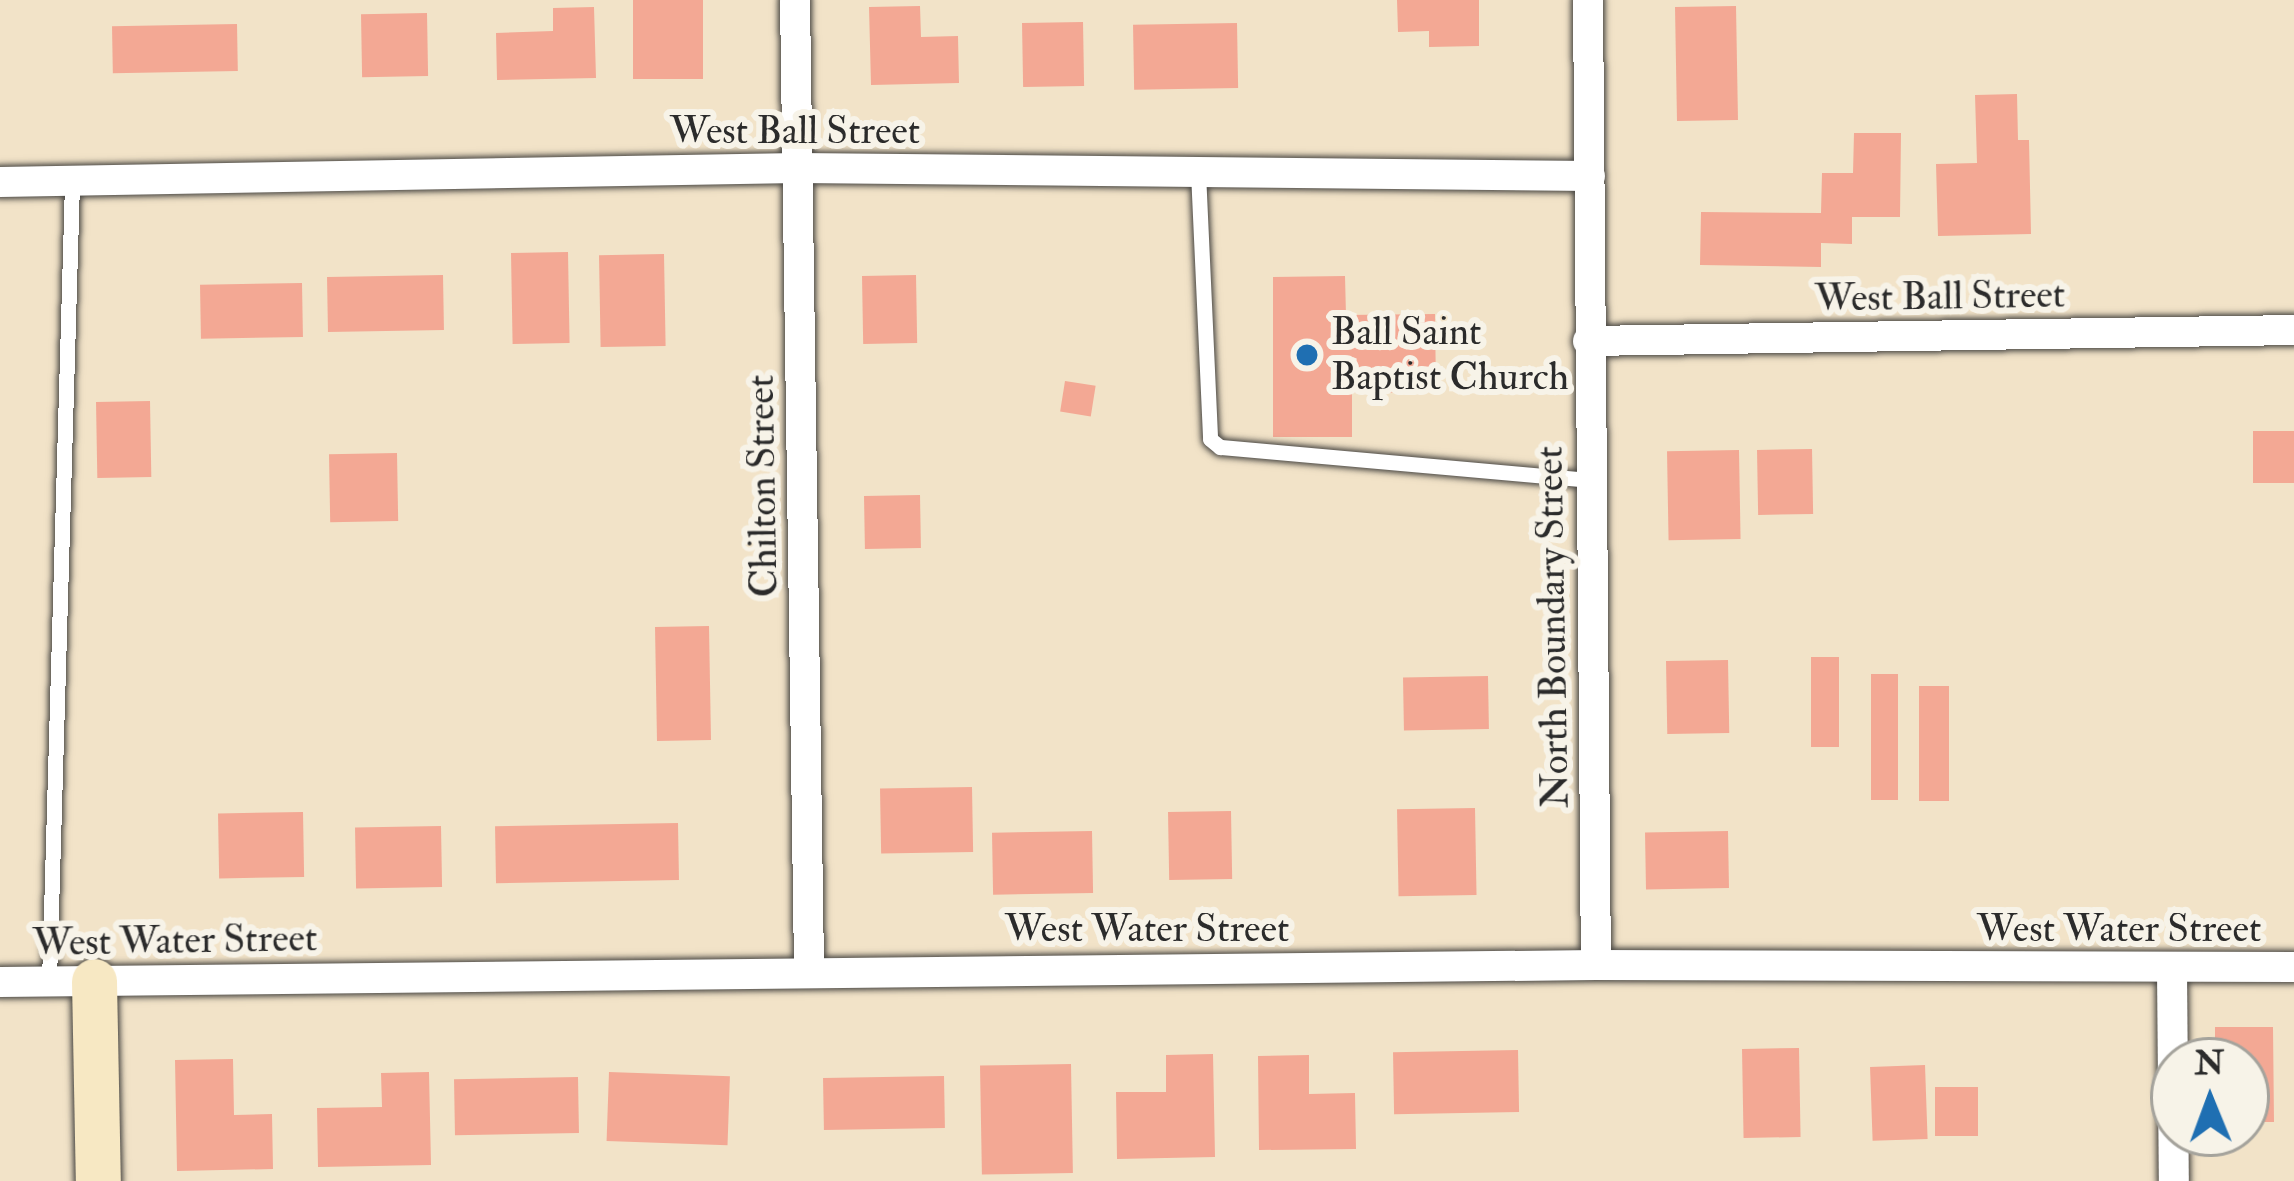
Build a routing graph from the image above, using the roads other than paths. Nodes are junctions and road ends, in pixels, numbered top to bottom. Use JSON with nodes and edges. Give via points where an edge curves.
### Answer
{"nodes":[{"id":1,"x":795,"y":0,"type":"edge"},
{"id":2,"x":1588,"y":0,"type":"edge"},
{"id":3,"x":798,"y":168,"type":"junction"},
{"id":4,"x":1198,"y":172,"type":"junction"},
{"id":5,"x":1590,"y":176,"type":"junction"},
{"id":6,"x":72,"y":181,"type":"junction"},
{"id":7,"x":0,"y":182,"type":"edge"},
{"id":8,"x":2294,"y":331,"type":"edge"},
{"id":9,"x":1588,"y":340,"type":"junction"},
{"id":10,"x":1590,"y":480,"type":"junction"},
{"id":11,"x":1596,"y":965,"type":"junction"},
{"id":12,"x":2294,"y":967,"type":"edge"},
{"id":13,"x":2172,"y":970,"type":"junction"},
{"id":14,"x":808,"y":971,"type":"junction"},
{"id":15,"x":72,"y":981,"type":"junction"},
{"id":16,"x":0,"y":982,"type":"edge"},
{"id":17,"x":98,"y":1181,"type":"edge"},
{"id":18,"x":2174,"y":1181,"type":"edge"}],
"edges":[{"from":1,"to":3,"type":"street","name":"Chilton Street"},
{"from":2,"to":5,"type":"street","name":"North Boundary Street"},
{"from":3,"to":4,"type":"street","name":"West Ball Street"},
{"from":3,"to":6,"type":"street","name":"West Ball Street"},
{"from":3,"to":14,"type":"street","name":"Chilton Street"},
{"from":4,"to":5,"type":"street","name":"West Ball Street"},
{"from":4,"to":10,"type":"lane","via":[[1210,439],[1220,447]]},
{"from":5,"to":9,"type":"street","name":"North Boundary Street"},
{"from":6,"to":7,"type":"street","name":"West Ball Street"},
{"from":6,"to":15,"type":"lane"},
{"from":8,"to":9,"type":"street","name":"West Ball Street"},
{"from":9,"to":10,"type":"street","name":"North Boundary Street"},
{"from":10,"to":11,"type":"street","name":"North Boundary Street"},
{"from":11,"to":13,"type":"street","name":"West Water Street"},
{"from":11,"to":14,"type":"street","name":"West Water Street"},
{"from":12,"to":13,"type":"street","name":"West Water Street"},
{"from":13,"to":18,"type":"street"},
{"from":14,"to":15,"type":"street","name":"West Water Street"},
{"from":15,"to":16,"type":"street","name":"West Water Street"},
{"from":15,"to":17,"type":"street"}]}
